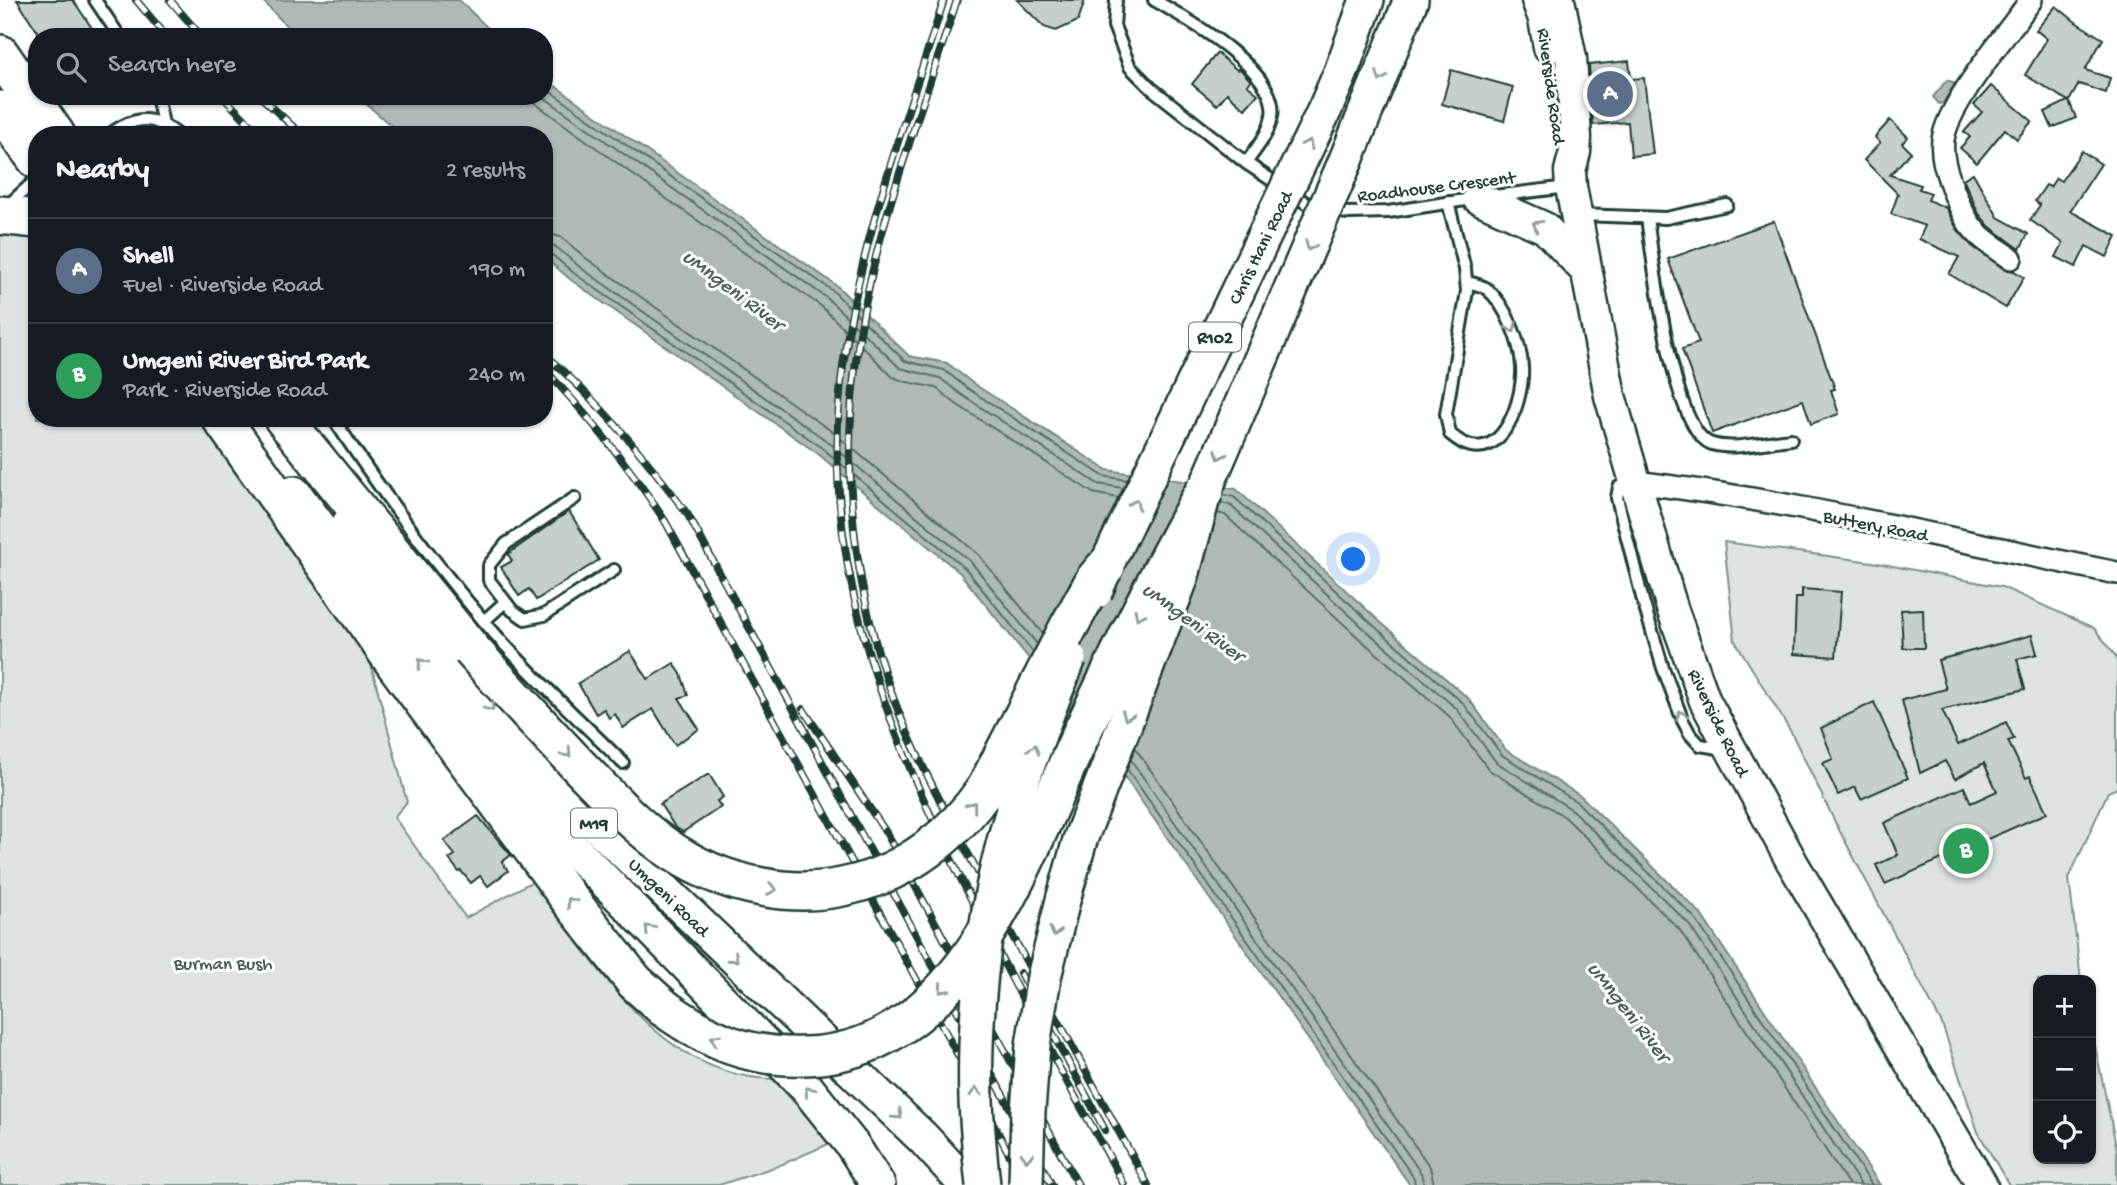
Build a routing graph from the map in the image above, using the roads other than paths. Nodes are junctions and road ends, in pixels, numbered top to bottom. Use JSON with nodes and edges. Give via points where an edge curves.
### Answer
{"nodes":[{"id":1,"x":95,"y":0,"type":"edge"},
{"id":2,"x":1116,"y":0,"type":"edge"},
{"id":3,"x":1154,"y":0,"type":"edge"},
{"id":4,"x":1367,"y":0,"type":"edge"},
{"id":5,"x":2031,"y":0,"type":"edge"},
{"id":6,"x":1558,"y":3,"type":"edge"},
{"id":7,"x":1413,"y":5,"type":"edge"},
{"id":8,"x":114,"y":28,"type":"edge"},
{"id":9,"x":0,"y":54,"type":"edge"},
{"id":10,"x":28,"y":94,"type":"edge"},
{"id":11,"x":35,"y":105,"type":"edge"},
{"id":12,"x":159,"y":105,"type":"edge"},
{"id":13,"x":0,"y":110,"type":"edge"},
{"id":14,"x":163,"y":124,"type":"junction"},
{"id":15,"x":50,"y":126,"type":"edge"},
{"id":16,"x":121,"y":126,"type":"edge"},
{"id":17,"x":166,"y":126,"type":"edge"},
{"id":18,"x":28,"y":148,"type":"edge"},
{"id":19,"x":1246,"y":163,"type":"junction"},
{"id":20,"x":28,"y":187,"type":"edge"},
{"id":21,"x":1572,"y":191,"type":"junction"},
{"id":22,"x":1478,"y":198,"type":"junction"},
{"id":23,"x":1448,"y":202,"type":"junction"},
{"id":24,"x":1727,"y":205,"type":"dead end"},
{"id":25,"x":0,"y":213,"type":"edge"},
{"id":26,"x":28,"y":218,"type":"edge"},
{"id":27,"x":1647,"y":218,"type":"junction"},
{"id":28,"x":2011,"y":258,"type":"dead end"},
{"id":29,"x":1586,"y":270,"type":"junction"},
{"id":30,"x":1466,"y":281,"type":"junction"},
{"id":31,"x":227,"y":427,"type":"edge"},
{"id":32,"x":243,"y":427,"type":"edge"},
{"id":33,"x":278,"y":427,"type":"edge"},
{"id":34,"x":292,"y":427,"type":"edge"},
{"id":35,"x":339,"y":427,"type":"edge"},
{"id":36,"x":1791,"y":439,"type":"dead end"},
{"id":37,"x":1634,"y":482,"type":"junction"},
{"id":38,"x":1205,"y":490,"type":"junction"},
{"id":39,"x":575,"y":498,"type":"dead end"},
{"id":40,"x":1106,"y":566,"type":"junction"},
{"id":41,"x":614,"y":570,"type":"dead end"},
{"id":42,"x":2117,"y":573,"type":"edge"},
{"id":43,"x":505,"y":602,"type":"junction"},
{"id":44,"x":477,"y":635,"type":"junction"},
{"id":45,"x":624,"y":763,"type":"dead end"},
{"id":46,"x":878,"y":1185,"type":"edge"},
{"id":47,"x":966,"y":1185,"type":"edge"},
{"id":48,"x":982,"y":1185,"type":"edge"},
{"id":49,"x":1026,"y":1185,"type":"edge"},
{"id":50,"x":1982,"y":1185,"type":"edge"}],
"edges":[{"from":1,"to":8,"type":"lane"},
{"from":2,"to":19,"type":"lane","name":"Roadhouse Crescent","via":[[1114,26],[1130,67]]},
{"from":3,"to":19,"type":"lane","via":[[1199,26],[1252,70],[1268,93],[1272,115]]},
{"from":40,"to":4,"type":"main road","name":"Chris Hani Road","number":"R102","one_way":true,"bridge":true,"via":[[1325,109]]},
{"from":5,"to":28,"type":"street","via":[[1953,110],[1943,141],[1943,158],[1964,219]]},
{"from":6,"to":21,"type":"main road","name":"Riverside Road","via":[[1571,58],[1576,138]]},
{"from":7,"to":38,"type":"main road","number":"R102","one_way":true,"bridge":true},
{"from":9,"to":10,"type":"highway"},
{"from":11,"to":15,"type":"highway"},
{"from":12,"to":14,"type":"lane"},
{"from":13,"to":18,"type":"highway"},
{"from":14,"to":16,"type":"lane","via":[[136,120]]},
{"from":14,"to":17,"type":"lane"},
{"from":19,"to":23,"type":"lane","name":"Roadhouse Crescent","via":[[1306,203],[1327,210],[1388,212]]},
{"from":20,"to":25,"type":"lane"},
{"from":21,"to":22,"type":"lane","name":"Roadhouse Crescent"},
{"from":21,"to":27,"type":"lane","name":"Roadhouse Crescent"},
{"from":21,"to":29,"type":"main road","name":"Riverside Road"},
{"from":22,"to":23,"type":"lane","name":"Roadhouse Crescent"},
{"from":29,"to":22,"type":"main road","one_way":true,"via":[[1545,228]]},
{"from":23,"to":30,"type":"lane"},
{"from":24,"to":27,"type":"lane","name":"Roadhouse Crescent"},
{"from":25,"to":26,"type":"highway"},
{"from":27,"to":36,"type":"lane","via":[[1671,365],[1702,439],[1734,446]]},
{"from":29,"to":37,"type":"main road","name":"Riverside Road","via":[[1609,396]]},
{"from":30,"to":30,"type":"lane","one_way":true,"via":[[1486,289],[1503,311],[1516,334],[1522,367],[1514,415],[1499,439],[1482,446],[1465,444],[1450,433],[1446,414]]},
{"from":38,"to":31,"type":"highway","one_way":true,"bridge":true,"via":[[1158,575],[1037,834],[975,950],[926,1008],[893,1031],[858,1047],[822,1055],[783,1056],[757,1054],[707,1036],[635,982],[425,705]]},
{"from":46,"to":32,"type":"main road","name":"Umgeni Road","number":"M19","one_way":true,"via":[[806,1087],[551,825]]},
{"from":33,"to":47,"type":"main road","name":"Umgeni Road","number":"M19","one_way":true,"via":[[504,724],[589,818],[924,1139]]},
{"from":34,"to":44,"type":"highway"},
{"from":35,"to":44,"type":"lane"},
{"from":37,"to":42,"type":"street","name":"Buttery Road","via":[[1859,520]]},
{"from":37,"to":50,"type":"main road","name":"Riverside Road","via":[[1705,701],[1792,862]]},
{"from":38,"to":49,"type":"main road","one_way":true,"bridge":true,"via":[[1181,579],[1080,840],[1063,900],[1033,1045]]},
{"from":39,"to":43,"type":"lane","via":[[506,544],[492,560],[489,580]]},
{"from":44,"to":40,"type":"highway","one_way":true,"bridge":true,"via":[[512,696],[630,818],[666,848],[726,879],[817,892],[899,868],[946,835],[974,806]]},
{"from":48,"to":40,"type":"main road","name":"Chris Hani Road","one_way":true,"bridge":true,"via":[[976,1064],[987,922],[1022,785]]},
{"from":41,"to":43,"type":"lane","via":[[544,615],[525,619]]},
{"from":43,"to":44,"type":"lane"},
{"from":44,"to":45,"type":"lane","via":[[549,690]]}]}
